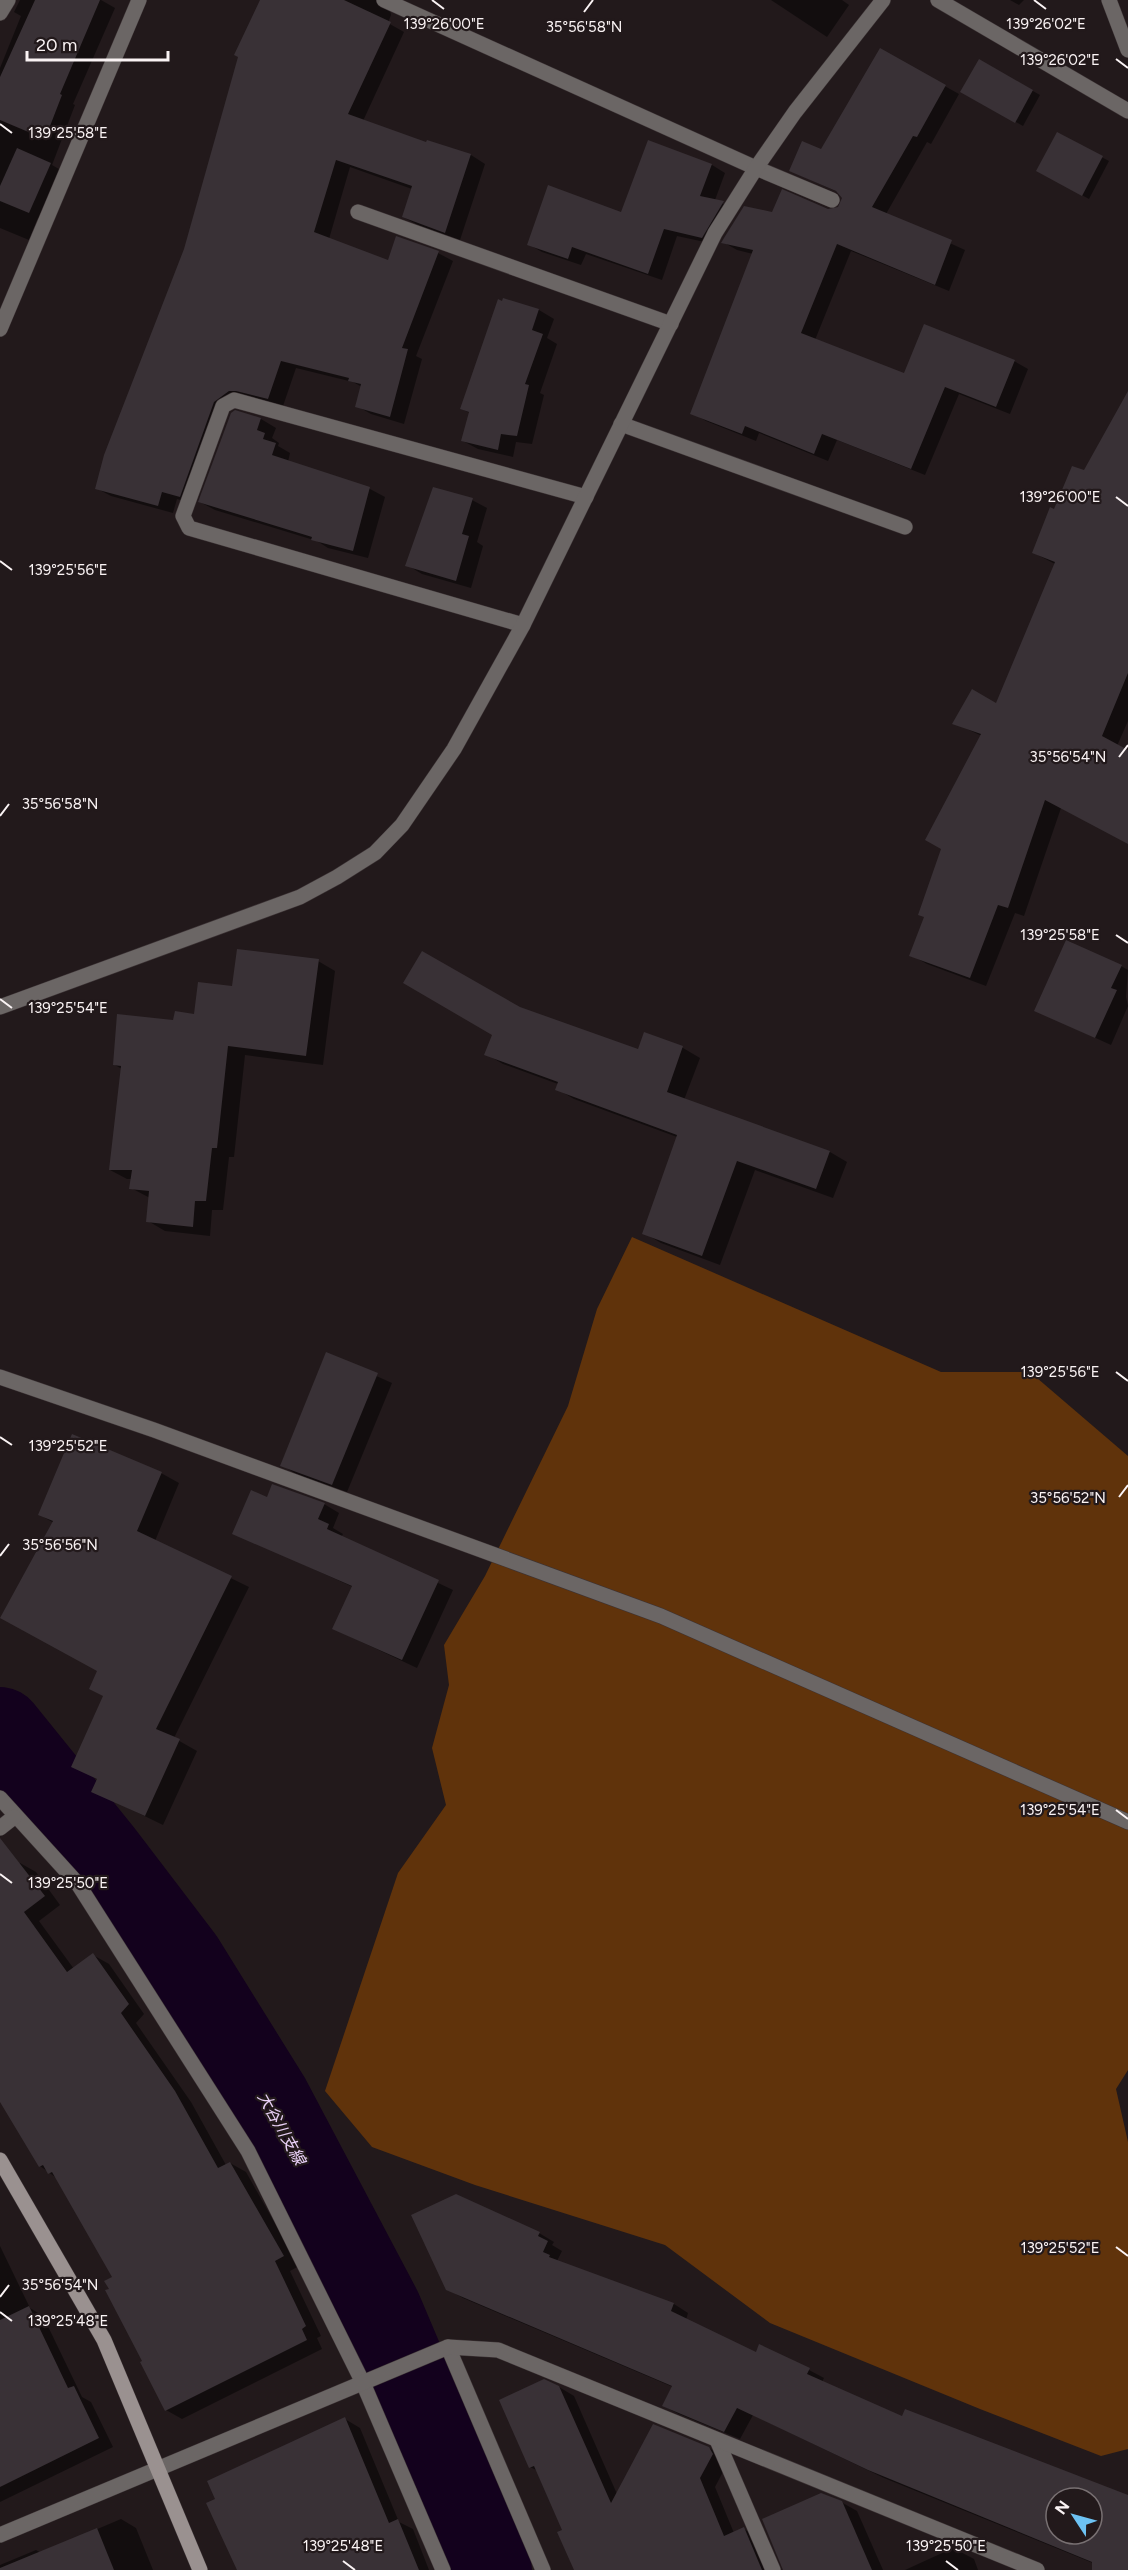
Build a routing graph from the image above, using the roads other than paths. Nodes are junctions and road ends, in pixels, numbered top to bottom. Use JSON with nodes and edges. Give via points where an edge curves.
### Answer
{"nodes":[{"id":1,"x":8,"y":0,"type":"edge"},
{"id":2,"x":139,"y":0,"type":"edge"},
{"id":3,"x":384,"y":0,"type":"edge"},
{"id":4,"x":883,"y":0,"type":"edge"},
{"id":5,"x":938,"y":0,"type":"edge"},
{"id":6,"x":1109,"y":0,"type":"edge"},
{"id":7,"x":0,"y":13,"type":"edge"},
{"id":8,"x":1128,"y":50,"type":"edge"},
{"id":9,"x":1128,"y":111,"type":"edge"},
{"id":10,"x":756,"y":168,"type":"junction"},
{"id":11,"x":832,"y":200,"type":"dead end"},
{"id":12,"x":358,"y":212,"type":"dead end"},
{"id":13,"x":670,"y":324,"type":"junction"},
{"id":14,"x":0,"y":329,"type":"edge"},
{"id":15,"x":621,"y":424,"type":"junction"},
{"id":16,"x":586,"y":497,"type":"junction"},
{"id":17,"x":905,"y":527,"type":"dead end"},
{"id":18,"x":523,"y":625,"type":"junction"},
{"id":19,"x":0,"y":1007,"type":"edge"},
{"id":20,"x":0,"y":1377,"type":"edge"},
{"id":21,"x":0,"y":1798,"type":"edge"},
{"id":22,"x":14,"y":1816,"type":"junction"},
{"id":23,"x":1128,"y":1822,"type":"edge"},
{"id":24,"x":0,"y":1828,"type":"edge"},
{"id":25,"x":0,"y":2160,"type":"edge"},
{"id":26,"x":448,"y":2347,"type":"junction"},
{"id":27,"x":363,"y":2383,"type":"junction"},
{"id":28,"x":717,"y":2440,"type":"junction"},
{"id":29,"x":158,"y":2469,"type":"junction"},
{"id":30,"x":0,"y":2535,"type":"edge"},
{"id":31,"x":1015,"y":2565,"type":"edge"},
{"id":32,"x":200,"y":2570,"type":"edge"},
{"id":33,"x":443,"y":2570,"type":"edge"},
{"id":34,"x":543,"y":2570,"type":"edge"},
{"id":35,"x":773,"y":2570,"type":"edge"},
{"id":36,"x":1037,"y":2570,"type":"edge"}],
"edges":[{"from":1,"to":7,"type":"street"},
{"from":2,"to":14,"type":"street"},
{"from":3,"to":10,"type":"street"},
{"from":4,"to":10,"type":"street"},
{"from":5,"to":9,"type":"street"},
{"from":6,"to":8,"type":"street"},
{"from":10,"to":11,"type":"street"},
{"from":10,"to":13,"type":"street","via":[[715,232]]},
{"from":12,"to":13,"type":"street"},
{"from":13,"to":15,"type":"street"},
{"from":15,"to":16,"type":"street"},
{"from":15,"to":17,"type":"street"},
{"from":16,"to":18,"type":"street"},
{"from":16,"to":18,"type":"street","via":[[234,400],[223,406],[183,516],[189,528]]},
{"from":18,"to":19,"type":"street","via":[[454,749],[402,825],[375,853],[300,897]]},
{"from":20,"to":23,"type":"street","via":[[661,1616]]},
{"from":21,"to":22,"type":"street"},
{"from":22,"to":24,"type":"street"},
{"from":22,"to":27,"type":"street","via":[[78,1884],[248,2151]]},
{"from":25,"to":29,"type":"street","via":[[104,2340]]},
{"from":26,"to":27,"type":"street"},
{"from":26,"to":28,"type":"street","via":[[498,2350]]},
{"from":26,"to":34,"type":"street"},
{"from":27,"to":29,"type":"street"},
{"from":27,"to":33,"type":"street"},
{"from":28,"to":31,"type":"street"},
{"from":28,"to":35,"type":"street"},
{"from":29,"to":30,"type":"street"},
{"from":29,"to":32,"type":"street"},
{"from":31,"to":36,"type":"street"}]}
